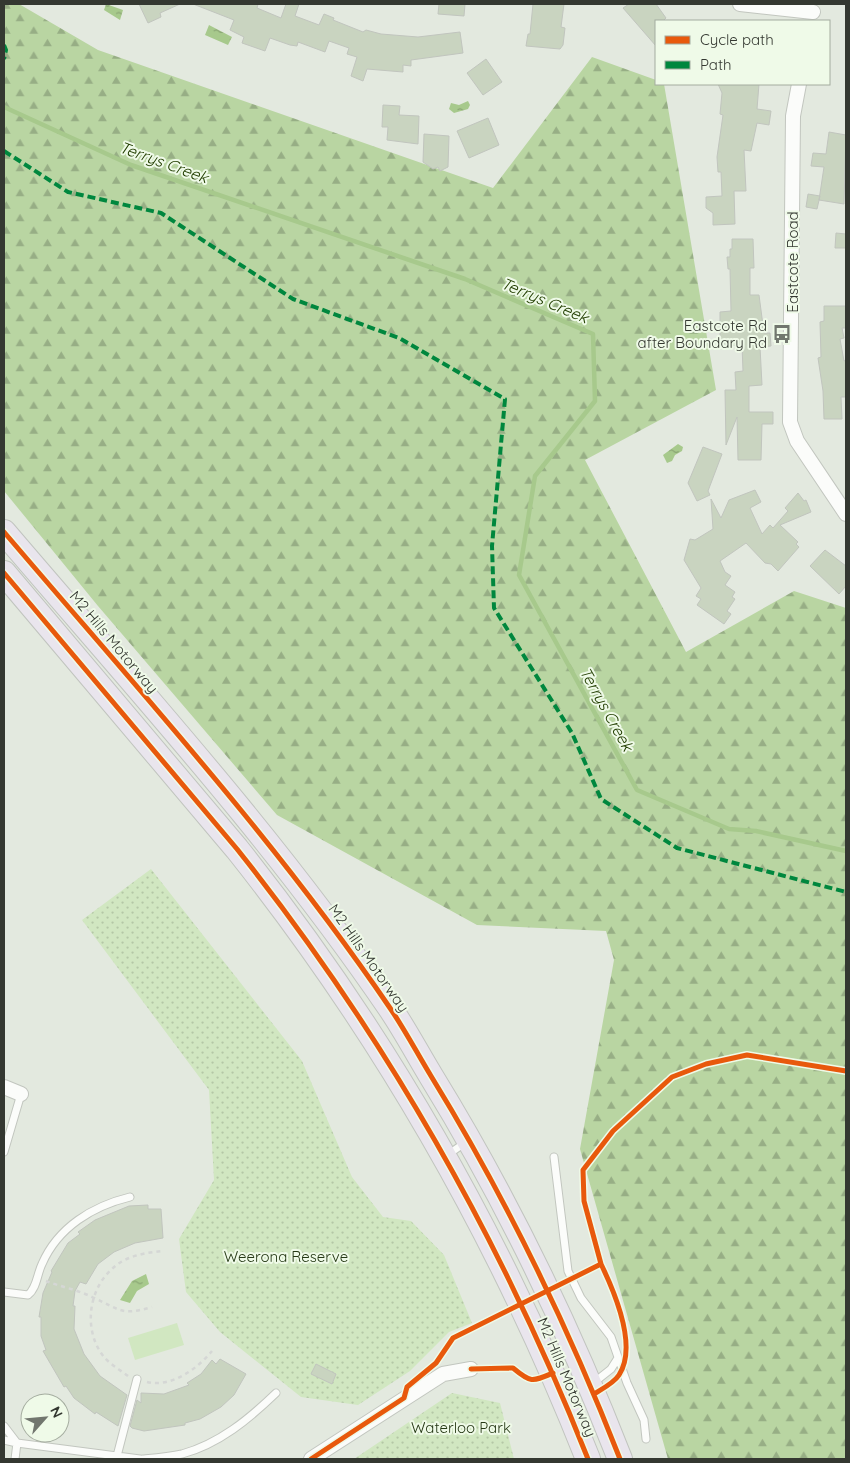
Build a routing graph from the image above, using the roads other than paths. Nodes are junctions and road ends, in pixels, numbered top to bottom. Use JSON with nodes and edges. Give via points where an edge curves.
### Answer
{"nodes":[{"id":1,"x":740,"y":4,"type":"edge"},
{"id":2,"x":813,"y":12,"type":"edge"},
{"id":3,"x":799,"y":85,"type":"edge"},
{"id":4,"x":846,"y":514,"type":"edge"},
{"id":5,"x":4,"y":532,"type":"edge"},
{"id":6,"x":4,"y":573,"type":"edge"},
{"id":7,"x":4,"y":1087,"type":"edge"},
{"id":8,"x":21,"y":1094,"type":"joint"},
{"id":9,"x":471,"y":1139,"type":"junction"},
{"id":10,"x":4,"y":1152,"type":"edge"},
{"id":11,"x":445,"y":1157,"type":"junction"},
{"id":12,"x":554,"y":1157,"type":"dead end"},
{"id":13,"x":130,"y":1197,"type":"dead end"},
{"id":14,"x":4,"y":1292,"type":"edge"},
{"id":15,"x":618,"y":1358,"type":"junction"},
{"id":16,"x":471,"y":1369,"type":"dead end"},
{"id":17,"x":137,"y":1379,"type":"road end"},
{"id":18,"x":590,"y":1385,"type":"junction"},
{"id":19,"x":276,"y":1393,"type":"dead end"},
{"id":20,"x":4,"y":1426,"type":"edge"},
{"id":21,"x":646,"y":1439,"type":"dead end"},
{"id":22,"x":4,"y":1440,"type":"edge"},
{"id":23,"x":17,"y":1443,"type":"junction"},
{"id":24,"x":117,"y":1456,"type":"junction"},
{"id":25,"x":15,"y":1459,"type":"edge"},
{"id":26,"x":141,"y":1459,"type":"edge"},
{"id":27,"x":311,"y":1459,"type":"edge"},
{"id":28,"x":588,"y":1459,"type":"edge"},
{"id":29,"x":620,"y":1459,"type":"edge"}],
"edges":[{"from":1,"to":2,"type":"street"},
{"from":3,"to":4,"type":"street","name":"Eastcote Road","via":[[793,116],[790,422],[797,441]]},
{"from":5,"to":9,"type":"highway","name":"M2 Hills Motorway","via":[[289,870],[392,1010]]},
{"from":6,"to":11,"type":"highway","name":"M2 Hills Motorway","via":[[266,886],[366,1025]]},
{"from":7,"to":8,"type":"street"},
{"from":8,"to":10,"type":"lane"},
{"from":9,"to":11,"type":"lane"},
{"from":9,"to":18,"type":"highway","name":"M2 Hills Motorway","via":[[550,1294]]},
{"from":11,"to":28,"type":"highway","name":"M2 Hills Motorway","via":[[490,1238],[553,1373]]},
{"from":12,"to":15,"type":"lane","via":[[568,1270],[581,1298],[611,1337]]},
{"from":13,"to":14,"type":"lane","via":[[106,1203],[78,1219],[55,1242],[42,1264],[32,1292],[28,1295]]},
{"from":15,"to":18,"type":"lane","via":[[611,1369]]},
{"from":15,"to":21,"type":"lane","via":[[644,1420]]},
{"from":16,"to":27,"type":"street","via":[[443,1374]]},
{"from":17,"to":24,"type":"lane"},
{"from":18,"to":29,"type":"highway","name":"M2 Hills Motorway"},
{"from":19,"to":26,"type":"lane","via":[[246,1421],[214,1441],[182,1454]]},
{"from":20,"to":23,"type":"lane"},
{"from":22,"to":23,"type":"lane"},
{"from":23,"to":24,"type":"lane"},
{"from":23,"to":25,"type":"lane"},
{"from":24,"to":26,"type":"lane"}]}
